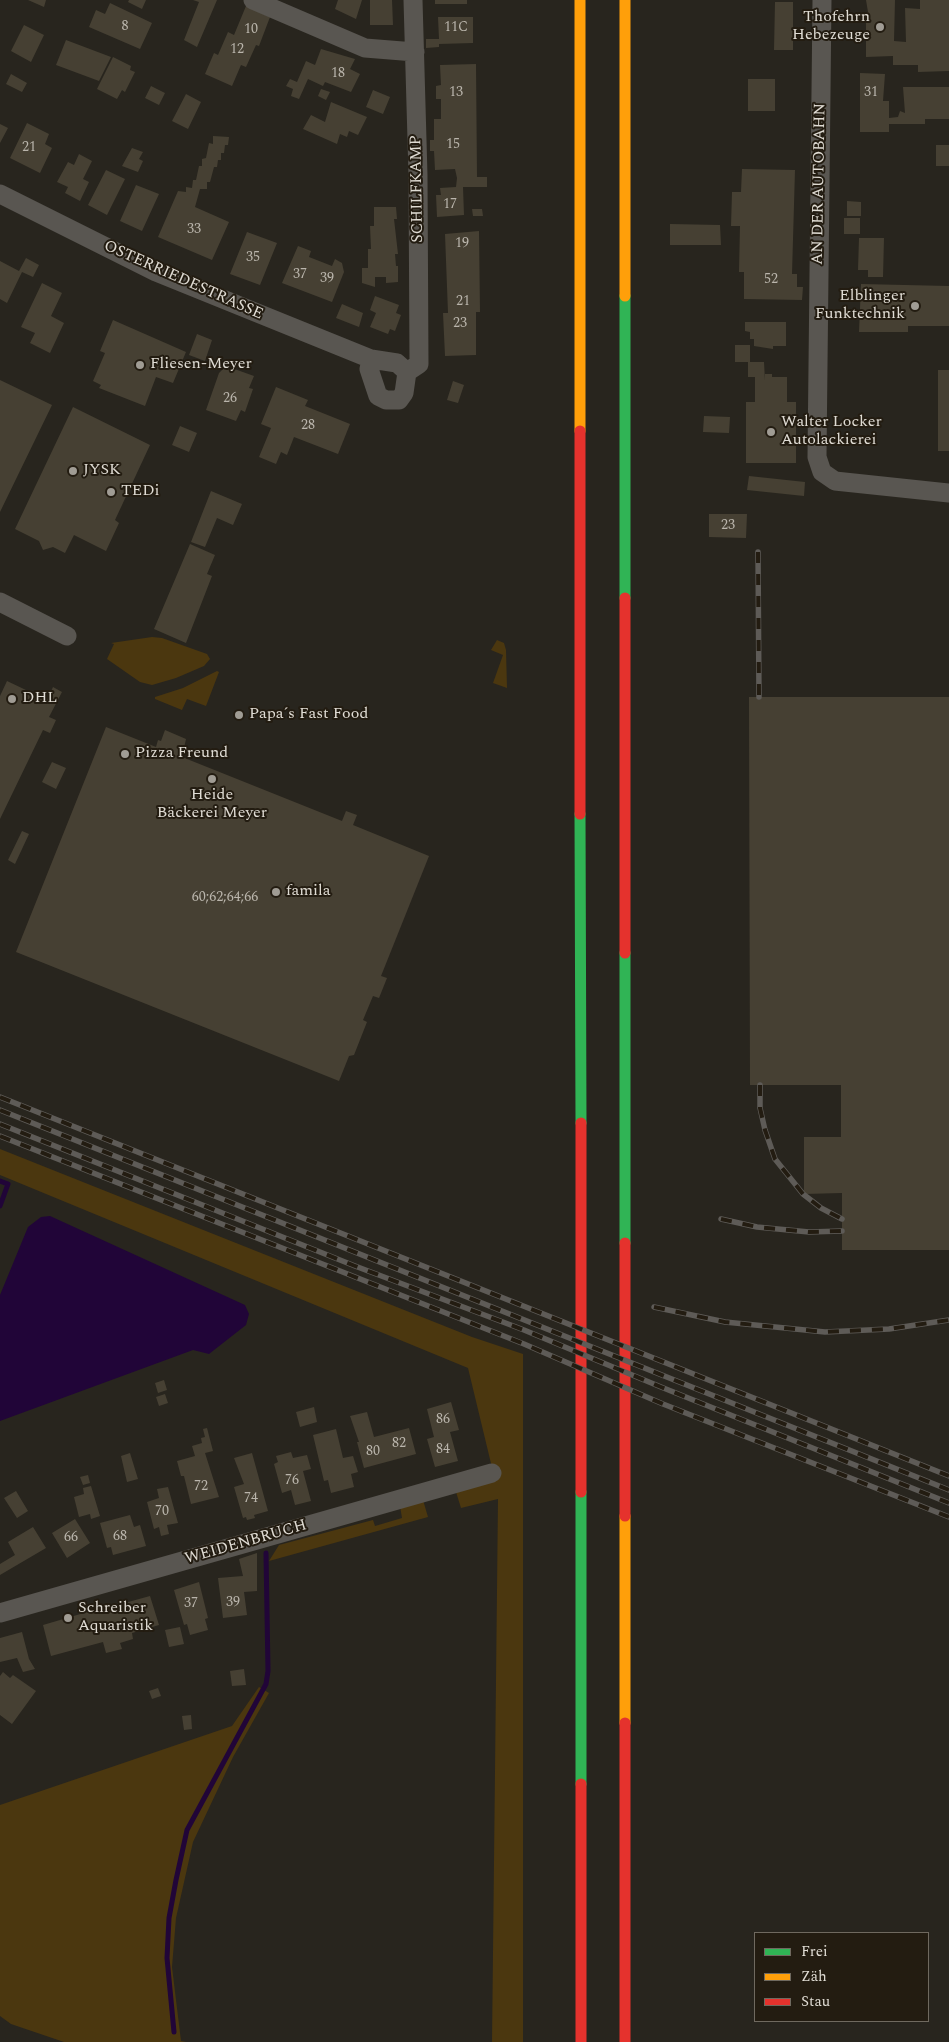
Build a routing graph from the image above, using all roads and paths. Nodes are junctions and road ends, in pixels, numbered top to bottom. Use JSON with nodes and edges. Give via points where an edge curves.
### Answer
{"nodes":[{"id":1,"x":253,"y":0,"type":"edge"},
{"id":2,"x":414,"y":0,"type":"edge"},
{"id":3,"x":580,"y":0,"type":"edge"},
{"id":4,"x":625,"y":0,"type":"edge"},
{"id":5,"x":822,"y":0,"type":"edge"},
{"id":6,"x":415,"y":52,"type":"junction"},
{"id":7,"x":0,"y":194,"type":"edge"},
{"id":8,"x":371,"y":359,"type":"junction"},
{"id":9,"x":407,"y":372,"type":"junction"},
{"id":10,"x":949,"y":493,"type":"edge"},
{"id":11,"x":0,"y":602,"type":"edge"},
{"id":12,"x":67,"y":636,"type":"dead end"},
{"id":13,"x":492,"y":1474,"type":"dead end"},
{"id":14,"x":0,"y":1613,"type":"edge"},
{"id":15,"x":581,"y":2042,"type":"edge"},
{"id":16,"x":625,"y":2042,"type":"edge"}],
"edges":[{"from":1,"to":6,"type":"street","via":[[365,48]]},
{"from":2,"to":6,"type":"street","name":"SCHILFKAMP"},
{"from":3,"to":15,"type":"highway"},
{"from":4,"to":16,"type":"highway"},
{"from":5,"to":10,"type":"street","name":"AN DER AUTOBAHN","via":[[817,457],[822,472],[835,481]]},
{"from":6,"to":9,"type":"street","name":"SCHILFKAMP","via":[[419,364]]},
{"from":7,"to":8,"type":"street","name":"OSTERRIEDESTRASSE","via":[[156,272]]},
{"from":8,"to":9,"type":"street","name":"OSTERRIEDESTRASSE","via":[[397,363]]},
{"from":8,"to":9,"type":"street","via":[[369,369],[373,386],[378,396],[386,400],[399,400],[404,393]]},
{"from":11,"to":12,"type":"street"},
{"from":13,"to":14,"type":"street","name":"WEIDENBRUCH"}]}
